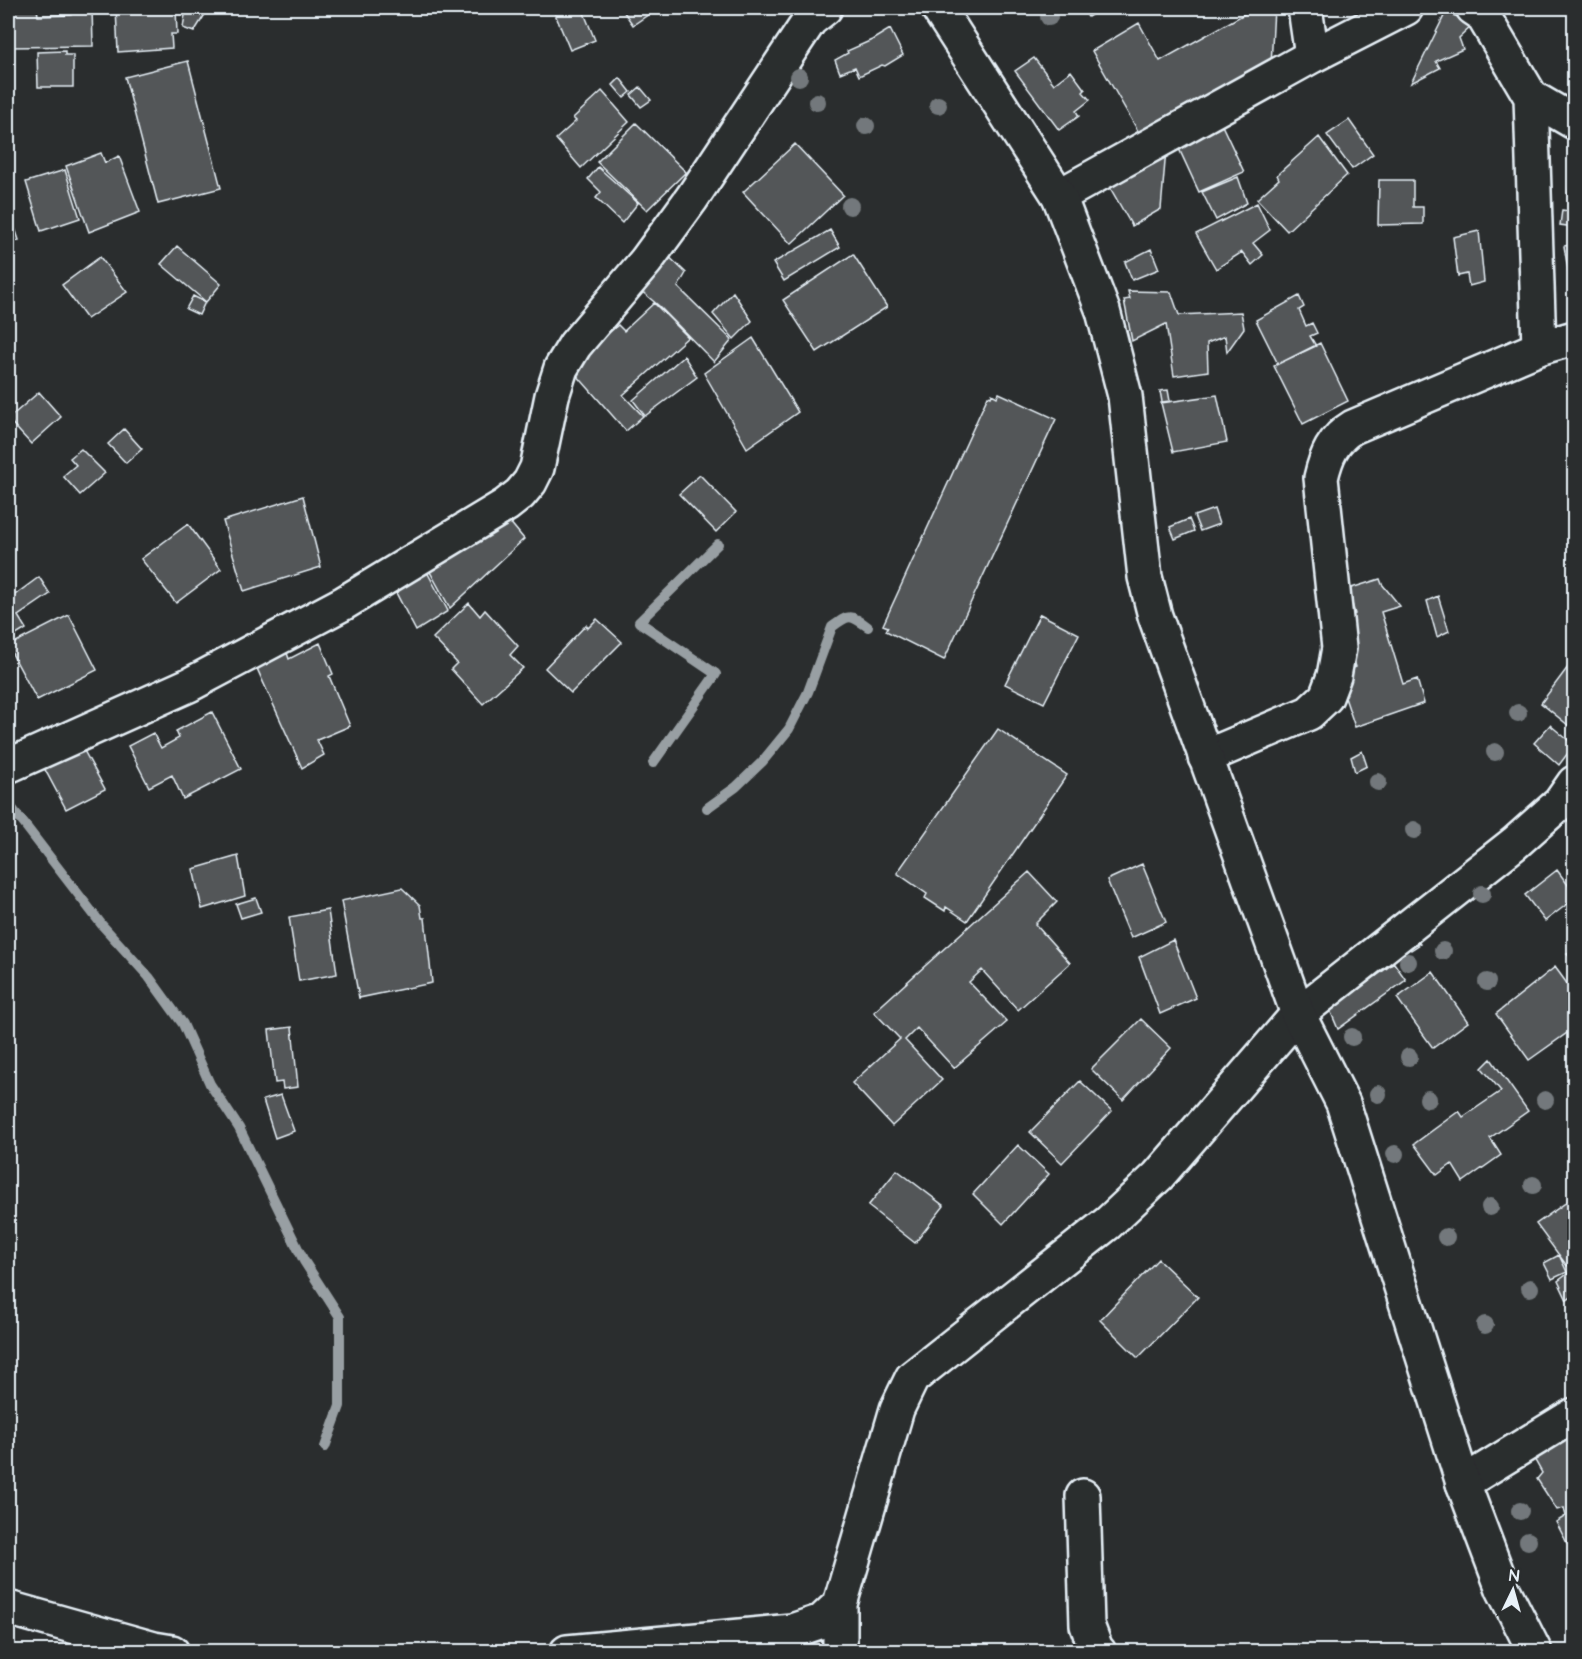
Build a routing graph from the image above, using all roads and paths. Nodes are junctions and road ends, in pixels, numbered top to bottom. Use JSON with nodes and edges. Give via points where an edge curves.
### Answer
{"nodes":[{"id":1,"x":825,"y":8,"type":"edge"},
{"id":2,"x":938,"y":8,"type":"edge"},
{"id":3,"x":1305,"y":8,"type":"edge"},
{"id":4,"x":1406,"y":8,"type":"edge"},
{"id":5,"x":1473,"y":8,"type":"edge"},
{"id":6,"x":1312,"y":56,"type":"junction"},
{"id":7,"x":1531,"y":96,"type":"junction"},
{"id":8,"x":1575,"y":122,"type":"edge"},
{"id":9,"x":1059,"y":196,"type":"junction"},
{"id":10,"x":1575,"y":338,"type":"edge"},
{"id":11,"x":1539,"y":348,"type":"junction"},
{"id":12,"x":1205,"y":757,"type":"junction"},
{"id":13,"x":8,"y":766,"type":"edge"},
{"id":14,"x":1575,"y":783,"type":"edge"},
{"id":15,"x":1298,"y":1014,"type":"junction"},
{"id":16,"x":1575,"y":1415,"type":"edge"},
{"id":17,"x":1463,"y":1483,"type":"junction"},
{"id":18,"x":1083,"y":1496,"type":"dead end"},
{"id":19,"x":840,"y":1604,"type":"junction"},
{"id":20,"x":8,"y":1608,"type":"edge"},
{"id":21,"x":172,"y":1652,"type":"edge"},
{"id":22,"x":567,"y":1652,"type":"edge"},
{"id":23,"x":840,"y":1652,"type":"edge"},
{"id":24,"x":1099,"y":1652,"type":"edge"},
{"id":25,"x":1535,"y":1652,"type":"edge"}],
"edges":[{"from":1,"to":13,"type":"street","via":[[810,20],[646,261],[575,345],[561,368],[552,396],[537,468],[520,494],[344,603],[189,686]]},
{"from":2,"to":9,"type":"street"},
{"from":3,"to":6,"type":"street"},
{"from":4,"to":6,"type":"street"},
{"from":5,"to":7,"type":"street","via":[[1482,14]]},
{"from":6,"to":9,"type":"street"},
{"from":7,"to":8,"type":"street"},
{"from":7,"to":11,"type":"street"},
{"from":9,"to":12,"type":"street","via":[[1106,322],[1125,396],[1145,577]]},
{"from":10,"to":11,"type":"street"},
{"from":11,"to":12,"type":"street","via":[[1341,434],[1331,447],[1321,478],[1339,648],[1326,697],[1309,713]]},
{"from":12,"to":15,"type":"street"},
{"from":14,"to":15,"type":"street","via":[[1515,843]]},
{"from":15,"to":17,"type":"street","via":[[1343,1103]]},
{"from":15,"to":19,"type":"street","via":[[1158,1176],[1108,1223],[912,1378],[897,1409]]},
{"from":16,"to":17,"type":"street"},
{"from":17,"to":25,"type":"street","via":[[1503,1589]]},
{"from":18,"to":24,"type":"street","via":[[1087,1625]]},
{"from":19,"to":22,"type":"street","via":[[822,1622],[792,1631]]},
{"from":19,"to":23,"type":"street"},
{"from":20,"to":21,"type":"street"}]}
